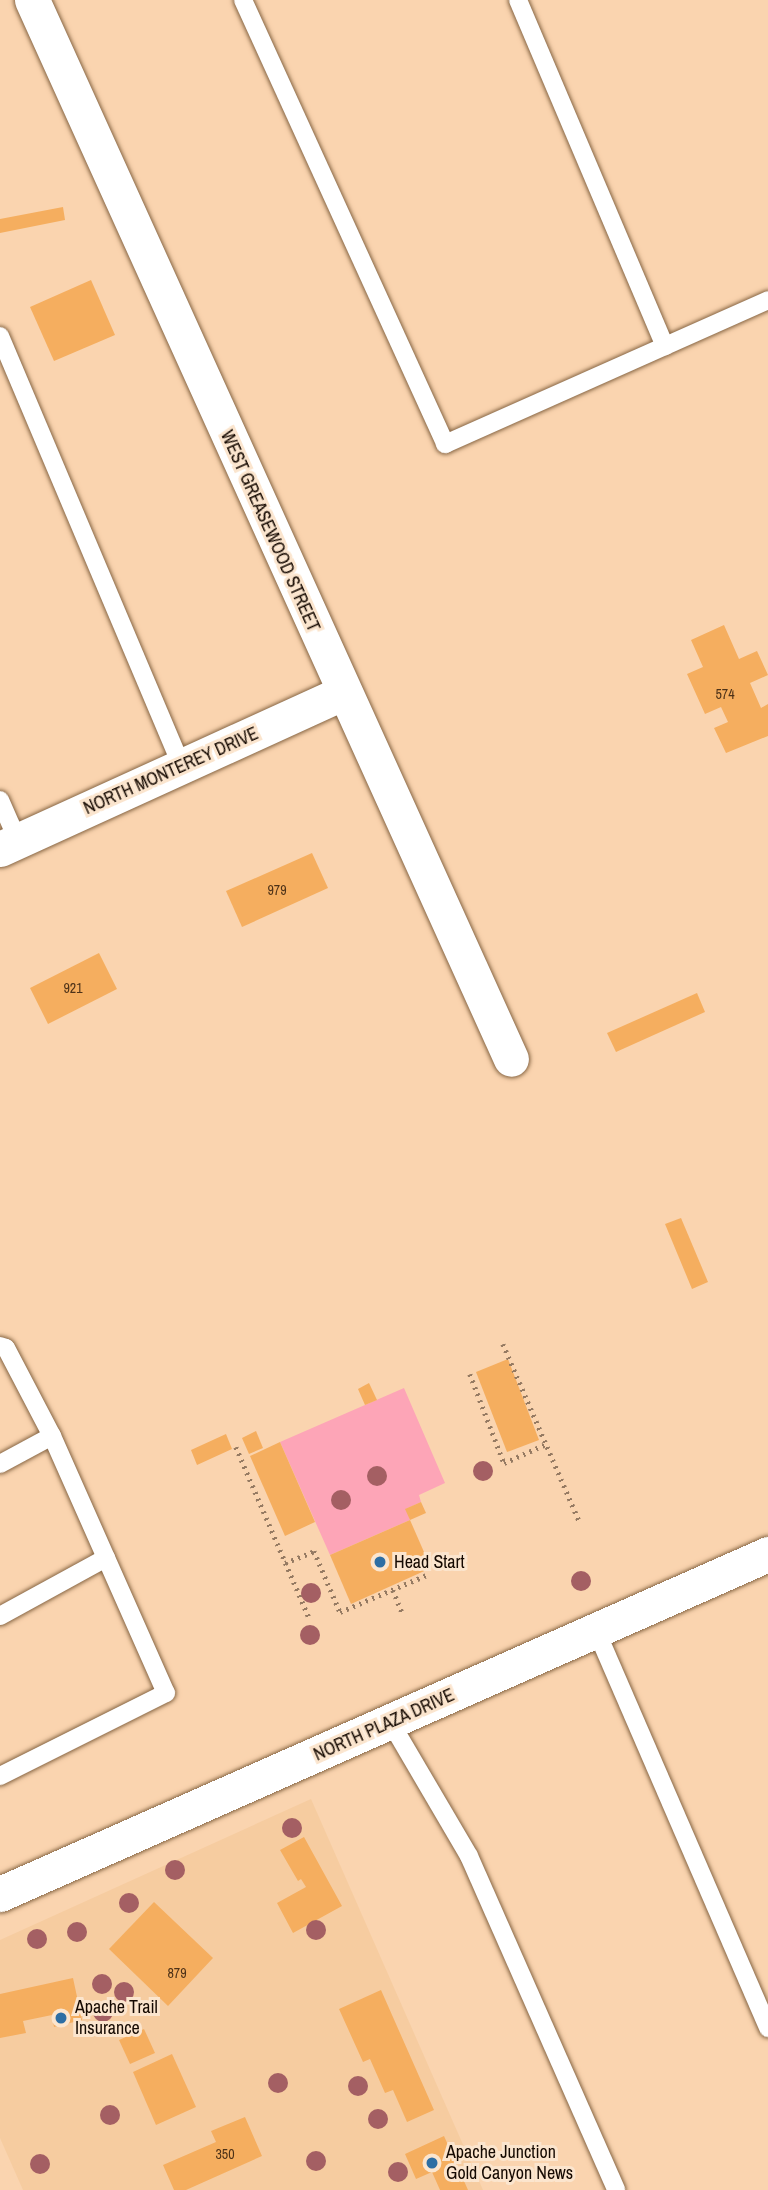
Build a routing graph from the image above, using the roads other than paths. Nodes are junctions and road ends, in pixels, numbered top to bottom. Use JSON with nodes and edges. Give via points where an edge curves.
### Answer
{"nodes":[{"id":1,"x":32,"y":0,"type":"edge"},
{"id":2,"x":243,"y":0,"type":"edge"},
{"id":3,"x":518,"y":0,"type":"edge"},
{"id":4,"x":768,"y":300,"type":"edge"},
{"id":5,"x":0,"y":336,"type":"edge"},
{"id":6,"x":665,"y":346,"type":"junction"},
{"id":7,"x":343,"y":693,"type":"junction"},
{"id":8,"x":182,"y":766,"type":"junction"},
{"id":9,"x":0,"y":800,"type":"edge"},
{"id":10,"x":9,"y":845,"type":"edge"},
{"id":11,"x":511,"y":1059,"type":"dead end"},
{"id":12,"x":0,"y":1346,"type":"edge"},
{"id":13,"x":52,"y":1436,"type":"junction"},
{"id":14,"x":0,"y":1464,"type":"edge"},
{"id":15,"x":768,"y":1554,"type":"edge"},
{"id":16,"x":106,"y":1558,"type":"junction"},
{"id":17,"x":0,"y":1616,"type":"edge"},
{"id":18,"x":597,"y":1630,"type":"junction"},
{"id":19,"x":391,"y":1723,"type":"junction"},
{"id":20,"x":0,"y":1776,"type":"edge"},
{"id":21,"x":0,"y":1894,"type":"edge"},
{"id":22,"x":768,"y":2028,"type":"edge"},
{"id":23,"x":616,"y":2190,"type":"edge"}],
"edges":[{"from":1,"to":7,"type":"street","name":"WEST GREASEWOOD STREET"},
{"from":2,"to":6,"type":"lane","via":[[446,444]]},
{"from":3,"to":6,"type":"lane"},
{"from":4,"to":6,"type":"lane"},
{"from":5,"to":8,"type":"lane"},
{"from":7,"to":8,"type":"street","name":"NORTH MONTEREY DRIVE"},
{"from":7,"to":11,"type":"street","name":"WEST GREASEWOOD STREET"},
{"from":8,"to":10,"type":"street","name":"NORTH MONTEREY DRIVE"},
{"from":9,"to":10,"type":"lane"},
{"from":12,"to":13,"type":"lane","via":[[6,1348]]},
{"from":13,"to":14,"type":"lane"},
{"from":13,"to":16,"type":"lane"},
{"from":15,"to":18,"type":"street","name":"NORTH PLAZA DRIVE"},
{"from":16,"to":17,"type":"lane"},
{"from":16,"to":20,"type":"lane","via":[[166,1693]]},
{"from":18,"to":19,"type":"street","name":"NORTH PLAZA DRIVE"},
{"from":18,"to":22,"type":"lane"},
{"from":19,"to":21,"type":"street","name":"NORTH PLAZA DRIVE"},
{"from":19,"to":23,"type":"lane","via":[[469,1856]]}]}
